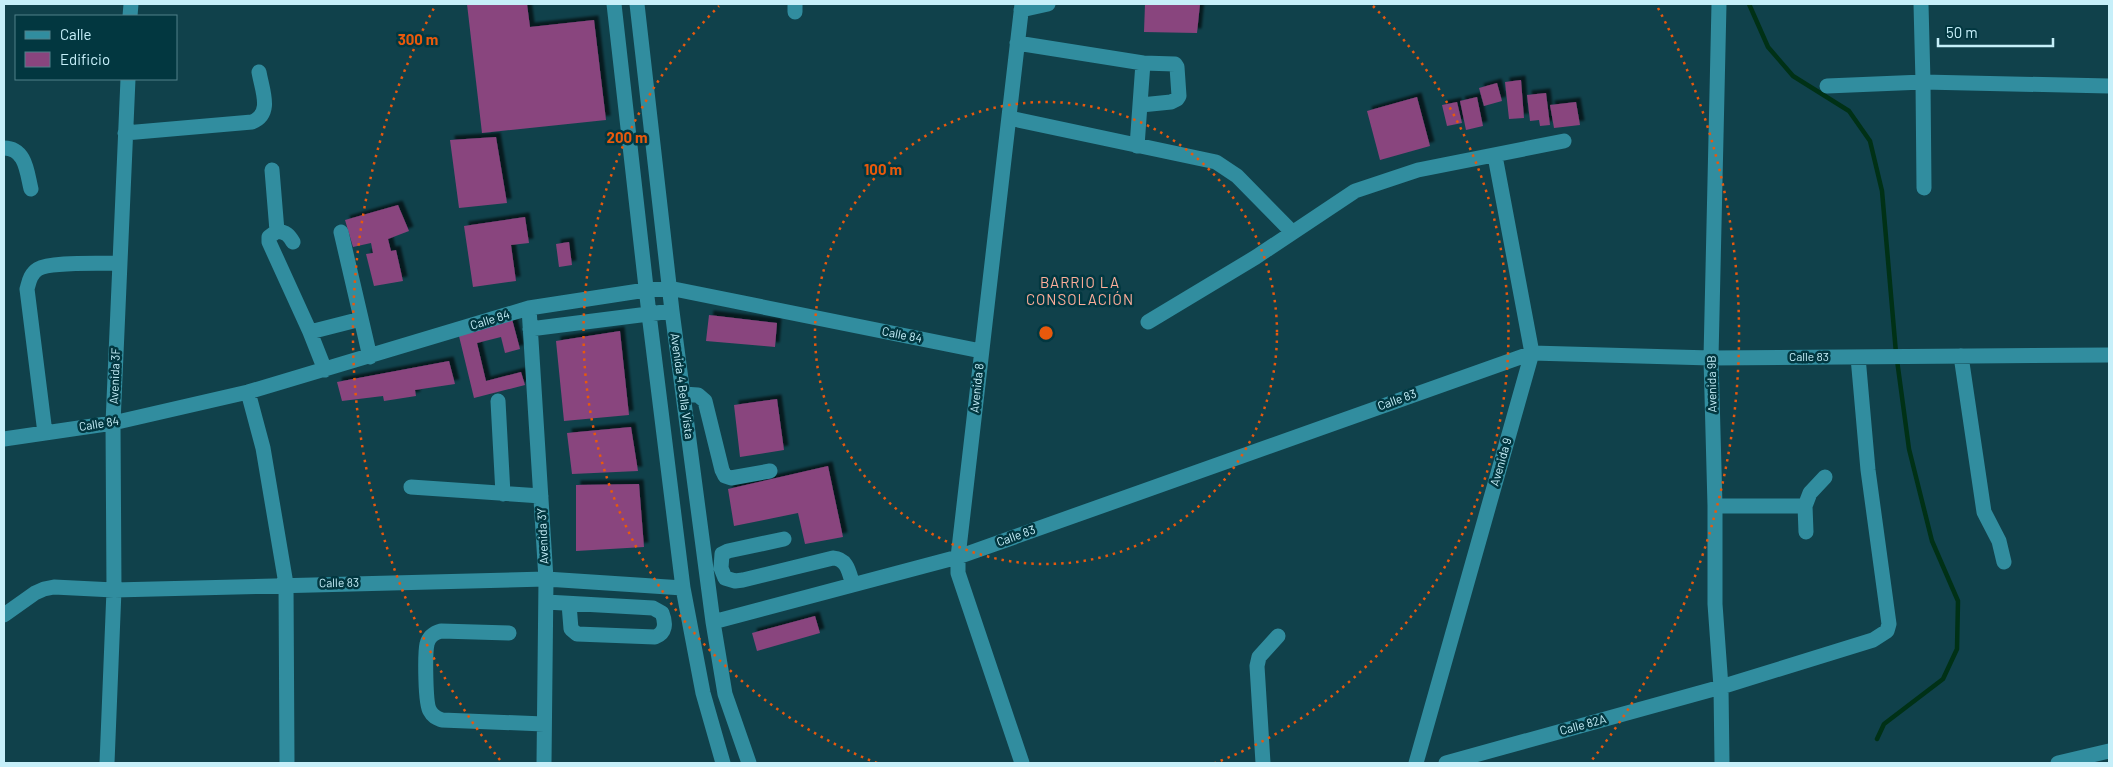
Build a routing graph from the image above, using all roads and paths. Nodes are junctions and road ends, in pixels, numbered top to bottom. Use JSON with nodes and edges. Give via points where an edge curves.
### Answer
{"nodes":[{"id":1,"x":614,"y":4,"type":"edge"},
{"id":2,"x":636,"y":4,"type":"edge"},
{"id":3,"x":1048,"y":4,"type":"edge"},
{"id":4,"x":1719,"y":4,"type":"edge"},
{"id":5,"x":1921,"y":4,"type":"edge"},
{"id":6,"x":1022,"y":7,"type":"edge"},
{"id":7,"x":1017,"y":43,"type":"junction"},
{"id":8,"x":1143,"y":63,"type":"junction"},
{"id":9,"x":260,"y":72,"type":"dead end"},
{"id":10,"x":128,"y":80,"type":"edge"},
{"id":11,"x":1923,"y":82,"type":"junction"},
{"id":12,"x":1827,"y":86,"type":"dead end"},
{"id":13,"x":2109,"y":86,"type":"edge"},
{"id":14,"x":1141,"y":105,"type":"junction"},
{"id":15,"x":1009,"y":118,"type":"junction"},
{"id":16,"x":125,"y":133,"type":"junction"},
{"id":17,"x":1564,"y":141,"type":"dead end"},
{"id":18,"x":1137,"y":146,"type":"junction"},
{"id":19,"x":4,"y":148,"type":"edge"},
{"id":20,"x":1495,"y":156,"type":"junction"},
{"id":21,"x":272,"y":170,"type":"dead end"},
{"id":22,"x":1924,"y":188,"type":"dead end"},
{"id":23,"x":32,"y":189,"type":"dead end"},
{"id":24,"x":277,"y":231,"type":"junction"},
{"id":25,"x":341,"y":232,"type":"dead end"},
{"id":26,"x":1292,"y":232,"type":"junction"},
{"id":27,"x":293,"y":242,"type":"dead end"},
{"id":28,"x":119,"y":263,"type":"junction"},
{"id":29,"x":669,"y":288,"type":"junction"},
{"id":30,"x":646,"y":290,"type":"junction"},
{"id":31,"x":528,"y":308,"type":"junction"},
{"id":32,"x":672,"y":312,"type":"junction"},
{"id":33,"x":649,"y":314,"type":"junction"},
{"id":34,"x":361,"y":319,"type":"junction"},
{"id":35,"x":1148,"y":322,"type":"dead end"},
{"id":36,"x":530,"y":329,"type":"junction"},
{"id":37,"x":310,"y":332,"type":"junction"},
{"id":38,"x":981,"y":351,"type":"junction"},
{"id":39,"x":1532,"y":352,"type":"junction"},
{"id":40,"x":2109,"y":354,"type":"edge"},
{"id":41,"x":1961,"y":356,"type":"junction"},
{"id":42,"x":370,"y":357,"type":"junction"},
{"id":43,"x":1858,"y":357,"type":"junction"},
{"id":44,"x":1711,"y":358,"type":"junction"},
{"id":45,"x":325,"y":370,"type":"junction"},
{"id":46,"x":248,"y":392,"type":"junction"},
{"id":47,"x":683,"y":394,"type":"junction"},
{"id":48,"x":498,"y":401,"type":"dead end"},
{"id":49,"x":113,"y":423,"type":"junction"},
{"id":50,"x":45,"y":432,"type":"junction"},
{"id":51,"x":4,"y":439,"type":"edge"},
{"id":52,"x":770,"y":471,"type":"dead end"},
{"id":53,"x":1825,"y":477,"type":"dead end"},
{"id":54,"x":411,"y":487,"type":"dead end"},
{"id":55,"x":503,"y":494,"type":"junction"},
{"id":56,"x":541,"y":496,"type":"junction"},
{"id":57,"x":1715,"y":506,"type":"junction"},
{"id":58,"x":1805,"y":506,"type":"junction"},
{"id":59,"x":1806,"y":532,"type":"dead end"},
{"id":60,"x":784,"y":539,"type":"dead end"},
{"id":61,"x":958,"y":557,"type":"junction"},
{"id":62,"x":2004,"y":562,"type":"dead end"},
{"id":63,"x":546,"y":579,"type":"junction"},
{"id":64,"x":286,"y":584,"type":"junction"},
{"id":65,"x":853,"y":586,"type":"junction"},
{"id":66,"x":683,"y":588,"type":"junction"},
{"id":67,"x":114,"y":590,"type":"junction"},
{"id":68,"x":546,"y":602,"type":"junction"},
{"id":69,"x":570,"y":604,"type":"junction"},
{"id":70,"x":4,"y":615,"type":"edge"},
{"id":71,"x":713,"y":622,"type":"junction"},
{"id":72,"x":509,"y":633,"type":"dead end"},
{"id":73,"x":1278,"y":636,"type":"dead end"},
{"id":74,"x":1720,"y":687,"type":"junction"},
{"id":75,"x":544,"y":724,"type":"junction"},
{"id":76,"x":2109,"y":751,"type":"edge"},
{"id":77,"x":107,"y":763,"type":"edge"},
{"id":78,"x":287,"y":763,"type":"edge"},
{"id":79,"x":544,"y":763,"type":"edge"},
{"id":80,"x":723,"y":763,"type":"edge"},
{"id":81,"x":749,"y":763,"type":"edge"},
{"id":82,"x":1022,"y":763,"type":"edge"},
{"id":83,"x":1263,"y":763,"type":"edge"},
{"id":84,"x":1416,"y":763,"type":"edge"},
{"id":85,"x":1446,"y":763,"type":"edge"},
{"id":86,"x":1722,"y":763,"type":"edge"},
{"id":87,"x":2058,"y":763,"type":"edge"}],
"edges":[{"from":1,"to":30,"type":"street","name":"Avenida 4 Bella Vista"},
{"from":2,"to":29,"type":"street","name":"Avenida 4 Bella Vista"},
{"from":3,"to":6,"type":"street"},
{"from":4,"to":44,"type":"street","name":"Avenida 9B"},
{"from":5,"to":11,"type":"street"},
{"from":6,"to":7,"type":"street","name":"Avenida 8"},
{"from":7,"to":8,"type":"street"},
{"from":7,"to":15,"type":"street","name":"Avenida 8"},
{"from":8,"to":14,"type":"street"},
{"from":8,"to":14,"type":"street","via":[[1174,64],[1177,67],[1179,96],[1171,102]]},
{"from":9,"to":16,"type":"street","via":[[265,108],[259,119]]},
{"from":10,"to":16,"type":"street","name":"Avenida 3F"},
{"from":11,"to":12,"type":"street"},
{"from":11,"to":13,"type":"street"},
{"from":11,"to":22,"type":"street"},
{"from":14,"to":18,"type":"street"},
{"from":15,"to":18,"type":"street"},
{"from":15,"to":38,"type":"street","name":"Avenida 8"},
{"from":16,"to":28,"type":"street","name":"Avenida 3F"},
{"from":17,"to":20,"type":"street"},
{"from":18,"to":26,"type":"street","via":[[1216,162],[1227,168]]},
{"from":19,"to":23,"type":"street","via":[[16,150],[23,159]]},
{"from":20,"to":26,"type":"street","via":[[1418,170],[1355,191]]},
{"from":20,"to":39,"type":"street","name":"Avenida 9"},
{"from":21,"to":24,"type":"street"},
{"from":24,"to":27,"type":"street","via":[[288,234]]},
{"from":24,"to":37,"type":"street","via":[[269,237],[269,242]]},
{"from":25,"to":34,"type":"street"},
{"from":26,"to":35,"type":"street"},
{"from":28,"to":49,"type":"street","name":"Avenida 3F"},
{"from":28,"to":50,"type":"street","via":[[49,266],[37,270],[29,278],[27,289]]},
{"from":29,"to":30,"type":"street","name":"Calle 84"},
{"from":29,"to":32,"type":"street","name":"Avenida 4 Bella Vista"},
{"from":29,"to":38,"type":"street","name":"Calle 84"},
{"from":30,"to":31,"type":"street","name":"Calle 84"},
{"from":30,"to":33,"type":"street","name":"Avenida 4 Bella Vista"},
{"from":31,"to":36,"type":"street","name":"Avenida 3Y"},
{"from":31,"to":42,"type":"street","name":"Calle 84"},
{"from":32,"to":33,"type":"street"},
{"from":32,"to":47,"type":"street","name":"Avenida 4 Bella Vista"},
{"from":33,"to":36,"type":"street"},
{"from":33,"to":66,"type":"street","name":"Avenida 4 Bella Vista"},
{"from":34,"to":37,"type":"street"},
{"from":34,"to":42,"type":"street"},
{"from":36,"to":56,"type":"street","name":"Avenida 3Y"},
{"from":37,"to":45,"type":"street"},
{"from":38,"to":61,"type":"street","name":"Avenida 8"},
{"from":39,"to":44,"type":"street","name":"Calle 83"},
{"from":39,"to":61,"type":"street","name":"Calle 83"},
{"from":39,"to":84,"type":"street","name":"Avenida 9"},
{"from":40,"to":41,"type":"street","name":"Calle 83"},
{"from":41,"to":43,"type":"street","name":"Calle 83"},
{"from":41,"to":62,"type":"street","via":[[1984,512],[1999,540]]},
{"from":42,"to":45,"type":"street","name":"Calle 84"},
{"from":43,"to":44,"type":"street","name":"Calle 83"},
{"from":43,"to":74,"type":"street","name":"Calle 82A","via":[[1868,470],[1890,624],[1887,631],[1873,640]]},
{"from":44,"to":57,"type":"street","name":"Avenida 9B"},
{"from":45,"to":46,"type":"street","name":"Calle 84"},
{"from":46,"to":49,"type":"street","name":"Calle 84"},
{"from":46,"to":64,"type":"street","via":[[263,448]]},
{"from":47,"to":52,"type":"street","via":[[698,395],[705,401],[725,476],[731,478]]},
{"from":47,"to":71,"type":"street","name":"Avenida 4 Bella Vista"},
{"from":48,"to":55,"type":"street"},
{"from":49,"to":50,"type":"street","name":"Calle 84"},
{"from":49,"to":67,"type":"street","name":"Avenida 3F"},
{"from":50,"to":51,"type":"street","name":"Calle 84"},
{"from":53,"to":58,"type":"street","via":[[1810,493]]},
{"from":54,"to":55,"type":"street"},
{"from":55,"to":56,"type":"street"},
{"from":56,"to":63,"type":"street","name":"Avenida 3Y"},
{"from":57,"to":58,"type":"street"},
{"from":57,"to":74,"type":"street","name":"Avenida 9B","via":[[1715,604]]},
{"from":58,"to":59,"type":"street"},
{"from":60,"to":65,"type":"street","via":[[722,554],[724,578],[743,580],[833,558],[845,562]]},
{"from":61,"to":65,"type":"street","name":"Calle 83"},
{"from":61,"to":82,"type":"street","name":"Avenida 8","via":[[958,573]]},
{"from":63,"to":64,"type":"street","name":"Calle 83"},
{"from":63,"to":66,"type":"street","name":"Calle 83"},
{"from":63,"to":68,"type":"street","name":"Avenida 3Y"},
{"from":64,"to":67,"type":"street","name":"Calle 83"},
{"from":64,"to":78,"type":"street"},
{"from":65,"to":71,"type":"street","name":"Calle 83"},
{"from":66,"to":80,"type":"street","name":"Avenida 4 Bella Vista","via":[[703,693]]},
{"from":67,"to":70,"type":"street","name":"Calle 83","via":[[44,589]]},
{"from":67,"to":77,"type":"street","name":"Avenida 3F"},
{"from":68,"to":69,"type":"street"},
{"from":68,"to":75,"type":"street","name":"Avenida 3Y"},
{"from":69,"to":69,"type":"street","via":[[658,610],[665,620],[664,630],[655,637],[577,634],[571,629]]},
{"from":71,"to":81,"type":"street","name":"Avenida 4 Bella Vista","via":[[725,694]]},
{"from":72,"to":75,"type":"street","via":[[441,631],[432,634],[427,643],[426,700],[429,710],[435,718],[442,720]]},
{"from":73,"to":83,"type":"street","via":[[1259,657],[1257,666]]},
{"from":74,"to":85,"type":"street","name":"Calle 82A"},
{"from":74,"to":86,"type":"street","name":"Avenida 9B"},
{"from":75,"to":79,"type":"street","name":"Avenida 3Y"},
{"from":76,"to":87,"type":"street"}]}
